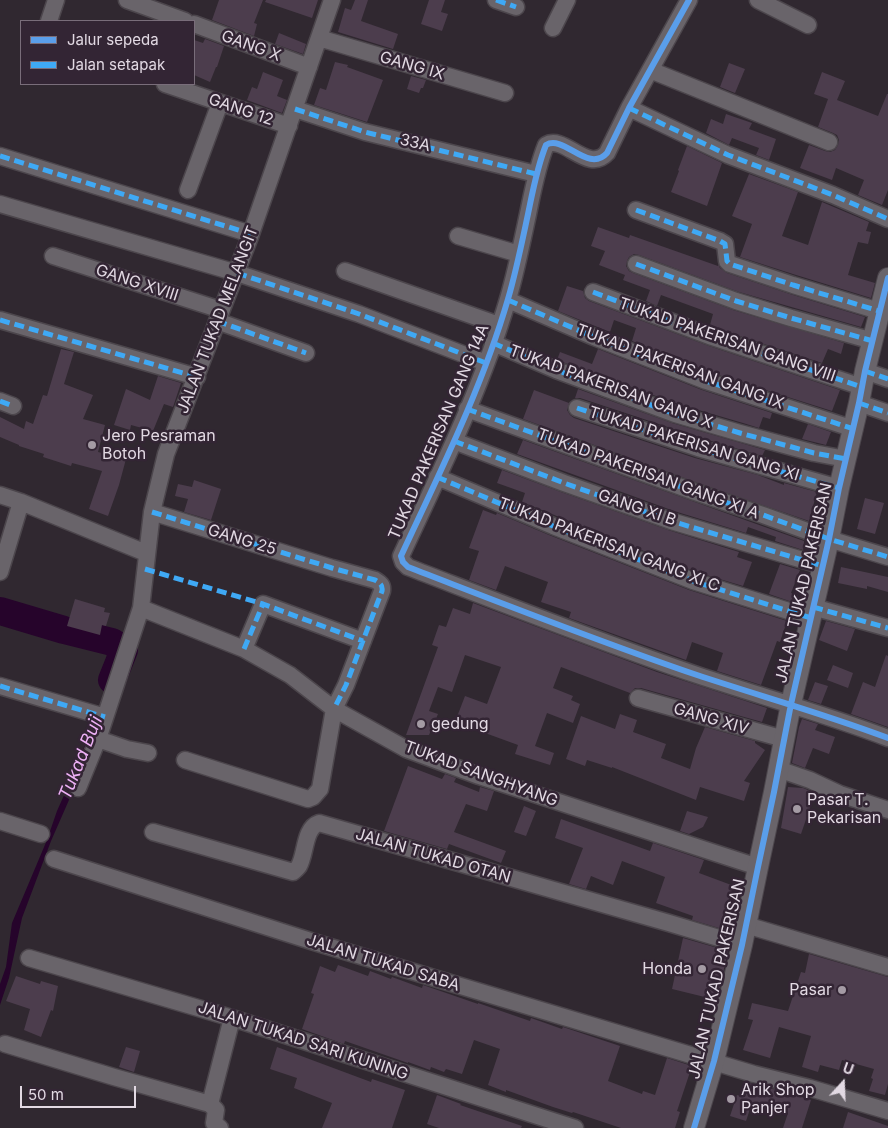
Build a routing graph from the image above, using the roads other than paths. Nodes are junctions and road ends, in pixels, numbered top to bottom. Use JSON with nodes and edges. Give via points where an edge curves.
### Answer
{"nodes":[{"id":1,"x":56,"y":0,"type":"edge"},
{"id":2,"x":128,"y":0,"type":"edge"},
{"id":3,"x":332,"y":0,"type":"edge"},
{"id":4,"x":496,"y":0,"type":"edge"},
{"id":5,"x":567,"y":0,"type":"edge"},
{"id":6,"x":689,"y":0,"type":"edge"},
{"id":7,"x":758,"y":0,"type":"edge"},
{"id":8,"x":516,"y":7,"type":"dead end"},
{"id":9,"x":49,"y":20,"type":"edge"},
{"id":10,"x":182,"y":20,"type":"edge"},
{"id":11,"x":195,"y":24,"type":"edge"},
{"id":12,"x":808,"y":25,"type":"dead end"},
{"id":13,"x":553,"y":28,"type":"dead end"},
{"id":14,"x":319,"y":38,"type":"junction"},
{"id":15,"x":309,"y":67,"type":"junction"},
{"id":16,"x":650,"y":70,"type":"junction"},
{"id":17,"x":168,"y":85,"type":"edge"},
{"id":18,"x":505,"y":93,"type":"dead end"},
{"id":19,"x":220,"y":102,"type":"junction"},
{"id":20,"x":295,"y":108,"type":"junction"},
{"id":21,"x":629,"y":108,"type":"junction"},
{"id":22,"x":288,"y":126,"type":"junction"},
{"id":23,"x":829,"y":142,"type":"dead end"},
{"id":24,"x":0,"y":156,"type":"edge"},
{"id":25,"x":536,"y":174,"type":"junction"},
{"id":26,"x":188,"y":190,"type":"dead end"},
{"id":27,"x":0,"y":204,"type":"edge"},
{"id":28,"x":636,"y":210,"type":"dead end"},
{"id":29,"x":888,"y":219,"type":"edge"},
{"id":30,"x":251,"y":234,"type":"junction"},
{"id":31,"x":458,"y":236,"type":"dead end"},
{"id":32,"x":519,"y":254,"type":"junction"},
{"id":33,"x":54,"y":256,"type":"dead end"},
{"id":34,"x":636,"y":264,"type":"dead end"},
{"id":35,"x":345,"y":271,"type":"dead end"},
{"id":36,"x":237,"y":273,"type":"junction"},
{"id":37,"x":888,"y":278,"type":"edge"},
{"id":38,"x":593,"y":292,"type":"dead end"},
{"id":39,"x":508,"y":300,"type":"junction"},
{"id":40,"x":879,"y":312,"type":"junction"},
{"id":41,"x":219,"y":315,"type":"junction"},
{"id":42,"x":0,"y":320,"type":"edge"},
{"id":43,"x":499,"y":325,"type":"junction"},
{"id":44,"x":873,"y":341,"type":"junction"},
{"id":45,"x":493,"y":343,"type":"junction"},
{"id":46,"x":306,"y":353,"type":"dead end"},
{"id":47,"x":486,"y":363,"type":"junction"},
{"id":48,"x":196,"y":376,"type":"junction"},
{"id":49,"x":888,"y":379,"type":"edge"},
{"id":50,"x":862,"y":387,"type":"junction"},
{"id":51,"x":467,"y":408,"type":"junction"},
{"id":52,"x":577,"y":408,"type":"dead end"},
{"id":53,"x":888,"y":413,"type":"edge"},
{"id":54,"x":854,"y":429,"type":"junction"},
{"id":55,"x":454,"y":441,"type":"junction"},
{"id":56,"x":846,"y":459,"type":"junction"},
{"id":57,"x":437,"y":477,"type":"junction"},
{"id":58,"x":839,"y":488,"type":"junction"},
{"id":59,"x":0,"y":495,"type":"edge"},
{"id":60,"x":21,"y":502,"type":"junction"},
{"id":61,"x":152,"y":512,"type":"junction"},
{"id":62,"x":829,"y":539,"type":"junction"},
{"id":63,"x":146,"y":553,"type":"junction"},
{"id":64,"x":877,"y":553,"type":"edge"},
{"id":65,"x":823,"y":566,"type":"junction"},
{"id":66,"x":0,"y":572,"type":"edge"},
{"id":67,"x":140,"y":608,"type":"junction"},
{"id":68,"x":812,"y":612,"type":"junction"},
{"id":69,"x":888,"y":628,"type":"edge"},
{"id":70,"x":363,"y":641,"type":"junction"},
{"id":71,"x":244,"y":649,"type":"junction"},
{"id":72,"x":0,"y":686,"type":"edge"},
{"id":73,"x":638,"y":698,"type":"dead end"},
{"id":74,"x":791,"y":704,"type":"junction"},
{"id":75,"x":334,"y":709,"type":"junction"},
{"id":76,"x":100,"y":716,"type":"junction"},
{"id":77,"x":888,"y":738,"type":"edge"},
{"id":78,"x":98,"y":739,"type":"junction"},
{"id":79,"x":784,"y":739,"type":"junction"},
{"id":80,"x":148,"y":753,"type":"dead end"},
{"id":81,"x":185,"y":760,"type":"dead end"},
{"id":82,"x":778,"y":769,"type":"junction"},
{"id":83,"x":78,"y":788,"type":"dead end"},
{"id":84,"x":888,"y":810,"type":"edge"},
{"id":85,"x":0,"y":821,"type":"edge"},
{"id":86,"x":153,"y":832,"type":"dead end"},
{"id":87,"x":41,"y":834,"type":"dead end"},
{"id":88,"x":54,"y":858,"type":"dead end"},
{"id":89,"x":758,"y":867,"type":"junction"},
{"id":90,"x":746,"y":925,"type":"junction"},
{"id":91,"x":742,"y":946,"type":"junction"},
{"id":92,"x":29,"y":958,"type":"dead end"},
{"id":93,"x":888,"y":967,"type":"edge"},
{"id":94,"x":232,"y":1018,"type":"junction"},
{"id":95,"x":4,"y":1044,"type":"dead end"},
{"id":96,"x":714,"y":1062,"type":"junction"},
{"id":97,"x":210,"y":1104,"type":"junction"},
{"id":98,"x":888,"y":1111,"type":"edge"},
{"id":99,"x":220,"y":1128,"type":"edge"},
{"id":100,"x":575,"y":1128,"type":"edge"},
{"id":101,"x":694,"y":1128,"type":"edge"}],
"edges":[{"from":1,"to":9,"type":"street"},
{"from":2,"to":10,"type":"street"},
{"from":3,"to":14,"type":"street","name":"JALAN TUKAD MELANGIT"},
{"from":4,"to":8,"type":"street"},
{"from":5,"to":13,"type":"street"},
{"from":6,"to":16,"type":"street","name":"TUKAD PAKERISAN GANG 14A"},
{"from":7,"to":12,"type":"street"},
{"from":11,"to":15,"type":"street","name":"GANG X"},
{"from":14,"to":15,"type":"street","name":"JALAN TUKAD MELANGIT"},
{"from":14,"to":18,"type":"street","name":"GANG IX"},
{"from":15,"to":20,"type":"street","name":"JALAN TUKAD MELANGIT"},
{"from":16,"to":21,"type":"street","name":"TUKAD PAKERISAN GANG 14A"},
{"from":16,"to":23,"type":"street"},
{"from":17,"to":19,"type":"street","name":"GANG 12"},
{"from":19,"to":22,"type":"street","name":"GANG 12"},
{"from":19,"to":26,"type":"street"},
{"from":20,"to":22,"type":"street","name":"JALAN TUKAD MELANGIT"},
{"from":20,"to":25,"type":"street","name":"33A","via":[[365,132]]},
{"from":21,"to":25,"type":"street","name":"TUKAD PAKERISAN GANG 14A","via":[[603,157],[593,160],[550,142]]},
{"from":21,"to":29,"type":"street","via":[[728,155],[833,194]]},
{"from":22,"to":30,"type":"street","name":"JALAN TUKAD MELANGIT"},
{"from":24,"to":30,"type":"street"},
{"from":25,"to":32,"type":"street","name":"TUKAD PAKERISAN GANG 14A"},
{"from":27,"to":36,"type":"street"},
{"from":28,"to":40,"type":"street","via":[[720,241],[730,264]]},
{"from":30,"to":36,"type":"street","name":"JALAN TUKAD MELANGIT"},
{"from":31,"to":32,"type":"street"},
{"from":32,"to":39,"type":"street","name":"TUKAD PAKERISAN GANG 14A"},
{"from":33,"to":41,"type":"street","name":"GANG XVIII"},
{"from":34,"to":44,"type":"street","via":[[736,301]]},
{"from":35,"to":43,"type":"street"},
{"from":36,"to":41,"type":"street","name":"JALAN TUKAD MELANGIT"},
{"from":36,"to":47,"type":"street"},
{"from":37,"to":40,"type":"street","name":"JALAN TUKAD PAKERISAN"},
{"from":38,"to":50,"type":"street","name":"TUKAD PAKERISAN GANG VIII","via":[[712,338]]},
{"from":39,"to":43,"type":"street","name":"TUKAD PAKERISAN GANG 14A"},
{"from":39,"to":54,"type":"street","name":"TUKAD PAKERISAN GANG IX","via":[[697,377]]},
{"from":40,"to":44,"type":"street","name":"JALAN TUKAD PAKERISAN"},
{"from":41,"to":46,"type":"street","name":"GANG XVIII"},
{"from":41,"to":48,"type":"street","name":"JALAN TUKAD MELANGIT"},
{"from":42,"to":48,"type":"street"},
{"from":43,"to":45,"type":"street","name":"TUKAD PAKERISAN GANG 14A"},
{"from":44,"to":50,"type":"street","name":"JALAN TUKAD PAKERISAN"},
{"from":45,"to":47,"type":"street","name":"TUKAD PAKERISAN GANG 14A"},
{"from":45,"to":56,"type":"street","name":"TUKAD PAKERISAN GANG X","via":[[676,414]]},
{"from":47,"to":51,"type":"street","name":"TUKAD PAKERISAN GANG 14A"},
{"from":48,"to":61,"type":"street","name":"JALAN TUKAD MELANGIT","via":[[166,454]]},
{"from":49,"to":50,"type":"street"},
{"from":50,"to":53,"type":"street"},
{"from":50,"to":54,"type":"street","name":"JALAN TUKAD PAKERISAN"},
{"from":51,"to":55,"type":"street","name":"TUKAD PAKERISAN GANG 14A"},
{"from":51,"to":62,"type":"street","name":"TUKAD PAKERISAN GANG XI A"},
{"from":52,"to":58,"type":"street","name":"TUKAD PAKERISAN GANG XI","via":[[698,448]]},
{"from":54,"to":56,"type":"street","name":"JALAN TUKAD PAKERISAN"},
{"from":55,"to":57,"type":"street","name":"TUKAD PAKERISAN GANG 14A"},
{"from":55,"to":65,"type":"street","name":"GANG XI B","via":[[671,520]]},
{"from":56,"to":58,"type":"street","name":"JALAN TUKAD PAKERISAN"},
{"from":57,"to":68,"type":"street","name":"TUKAD PAKERISAN GANG XI C","via":[[668,572]]},
{"from":57,"to":74,"type":"street","name":"TUKAD PAKERISAN GANG 14A","via":[[401,556],[408,567],[644,656]]},
{"from":58,"to":62,"type":"street","name":"JALAN TUKAD PAKERISAN"},
{"from":59,"to":60,"type":"street"},
{"from":60,"to":63,"type":"street"},
{"from":60,"to":66,"type":"street"},
{"from":61,"to":63,"type":"street","name":"JALAN TUKAD MELANGIT"},
{"from":61,"to":70,"type":"street","name":"GANG 25","via":[[380,583],[382,591]]},
{"from":62,"to":64,"type":"street","name":"TUKAD PAKERISAN GANG XI A"},
{"from":62,"to":65,"type":"street","name":"JALAN TUKAD PAKERISAN"},
{"from":63,"to":67,"type":"street","name":"JALAN TUKAD MELANGIT"},
{"from":65,"to":68,"type":"street","name":"JALAN TUKAD PAKERISAN"},
{"from":67,"to":71,"type":"street","name":"TUKAD SANGHYANG"},
{"from":67,"to":76,"type":"street","name":"JALAN TUKAD MELANGIT"},
{"from":68,"to":69,"type":"street","name":"TUKAD PAKERISAN GANG XI C","via":[[860,619]]},
{"from":68,"to":74,"type":"street","name":"JALAN TUKAD PAKERISAN"},
{"from":70,"to":71,"type":"street","via":[[263,604]]},
{"from":70,"to":75,"type":"street"},
{"from":71,"to":75,"type":"street","name":"TUKAD SANGHYANG","via":[[290,675]]},
{"from":72,"to":76,"type":"street"},
{"from":73,"to":79,"type":"street","name":"GANG XIV"},
{"from":74,"to":77,"type":"street"},
{"from":74,"to":79,"type":"street","name":"JALAN TUKAD PAKERISAN"},
{"from":75,"to":81,"type":"street","via":[[320,789],[314,798],[308,799]]},
{"from":75,"to":89,"type":"street","name":"TUKAD SANGHYANG","via":[[406,749]]},
{"from":76,"to":78,"type":"street","name":"JALAN TUKAD MELANGIT"},
{"from":78,"to":80,"type":"street","via":[[127,750]]},
{"from":78,"to":83,"type":"street","name":"JALAN TUKAD MELANGIT"},
{"from":79,"to":82,"type":"street","name":"JALAN TUKAD PAKERISAN"},
{"from":82,"to":84,"type":"street"},
{"from":82,"to":89,"type":"street","name":"JALAN TUKAD PAKERISAN"},
{"from":85,"to":87,"type":"street"},
{"from":86,"to":91,"type":"street","name":"JALAN TUKAD OTAN","via":[[293,872],[299,867],[310,831],[319,823]]},
{"from":88,"to":96,"type":"street","name":"JALAN TUKAD SABA","via":[[323,945]]},
{"from":89,"to":90,"type":"street","name":"JALAN TUKAD PAKERISAN"},
{"from":90,"to":91,"type":"street","name":"JALAN TUKAD PAKERISAN"},
{"from":90,"to":93,"type":"street"},
{"from":91,"to":96,"type":"street","name":"JALAN TUKAD PAKERISAN"},
{"from":92,"to":94,"type":"street","name":"JALAN TUKAD SARI KUNING"},
{"from":94,"to":97,"type":"street"},
{"from":94,"to":100,"type":"street","name":"JALAN TUKAD SARI KUNING"},
{"from":95,"to":97,"type":"street"},
{"from":96,"to":98,"type":"street","name":"JALAN TUKAD SABA"},
{"from":96,"to":101,"type":"street","name":"JALAN TUKAD PAKERISAN"},
{"from":97,"to":99,"type":"street","via":[[216,1110],[214,1123]]}]}
